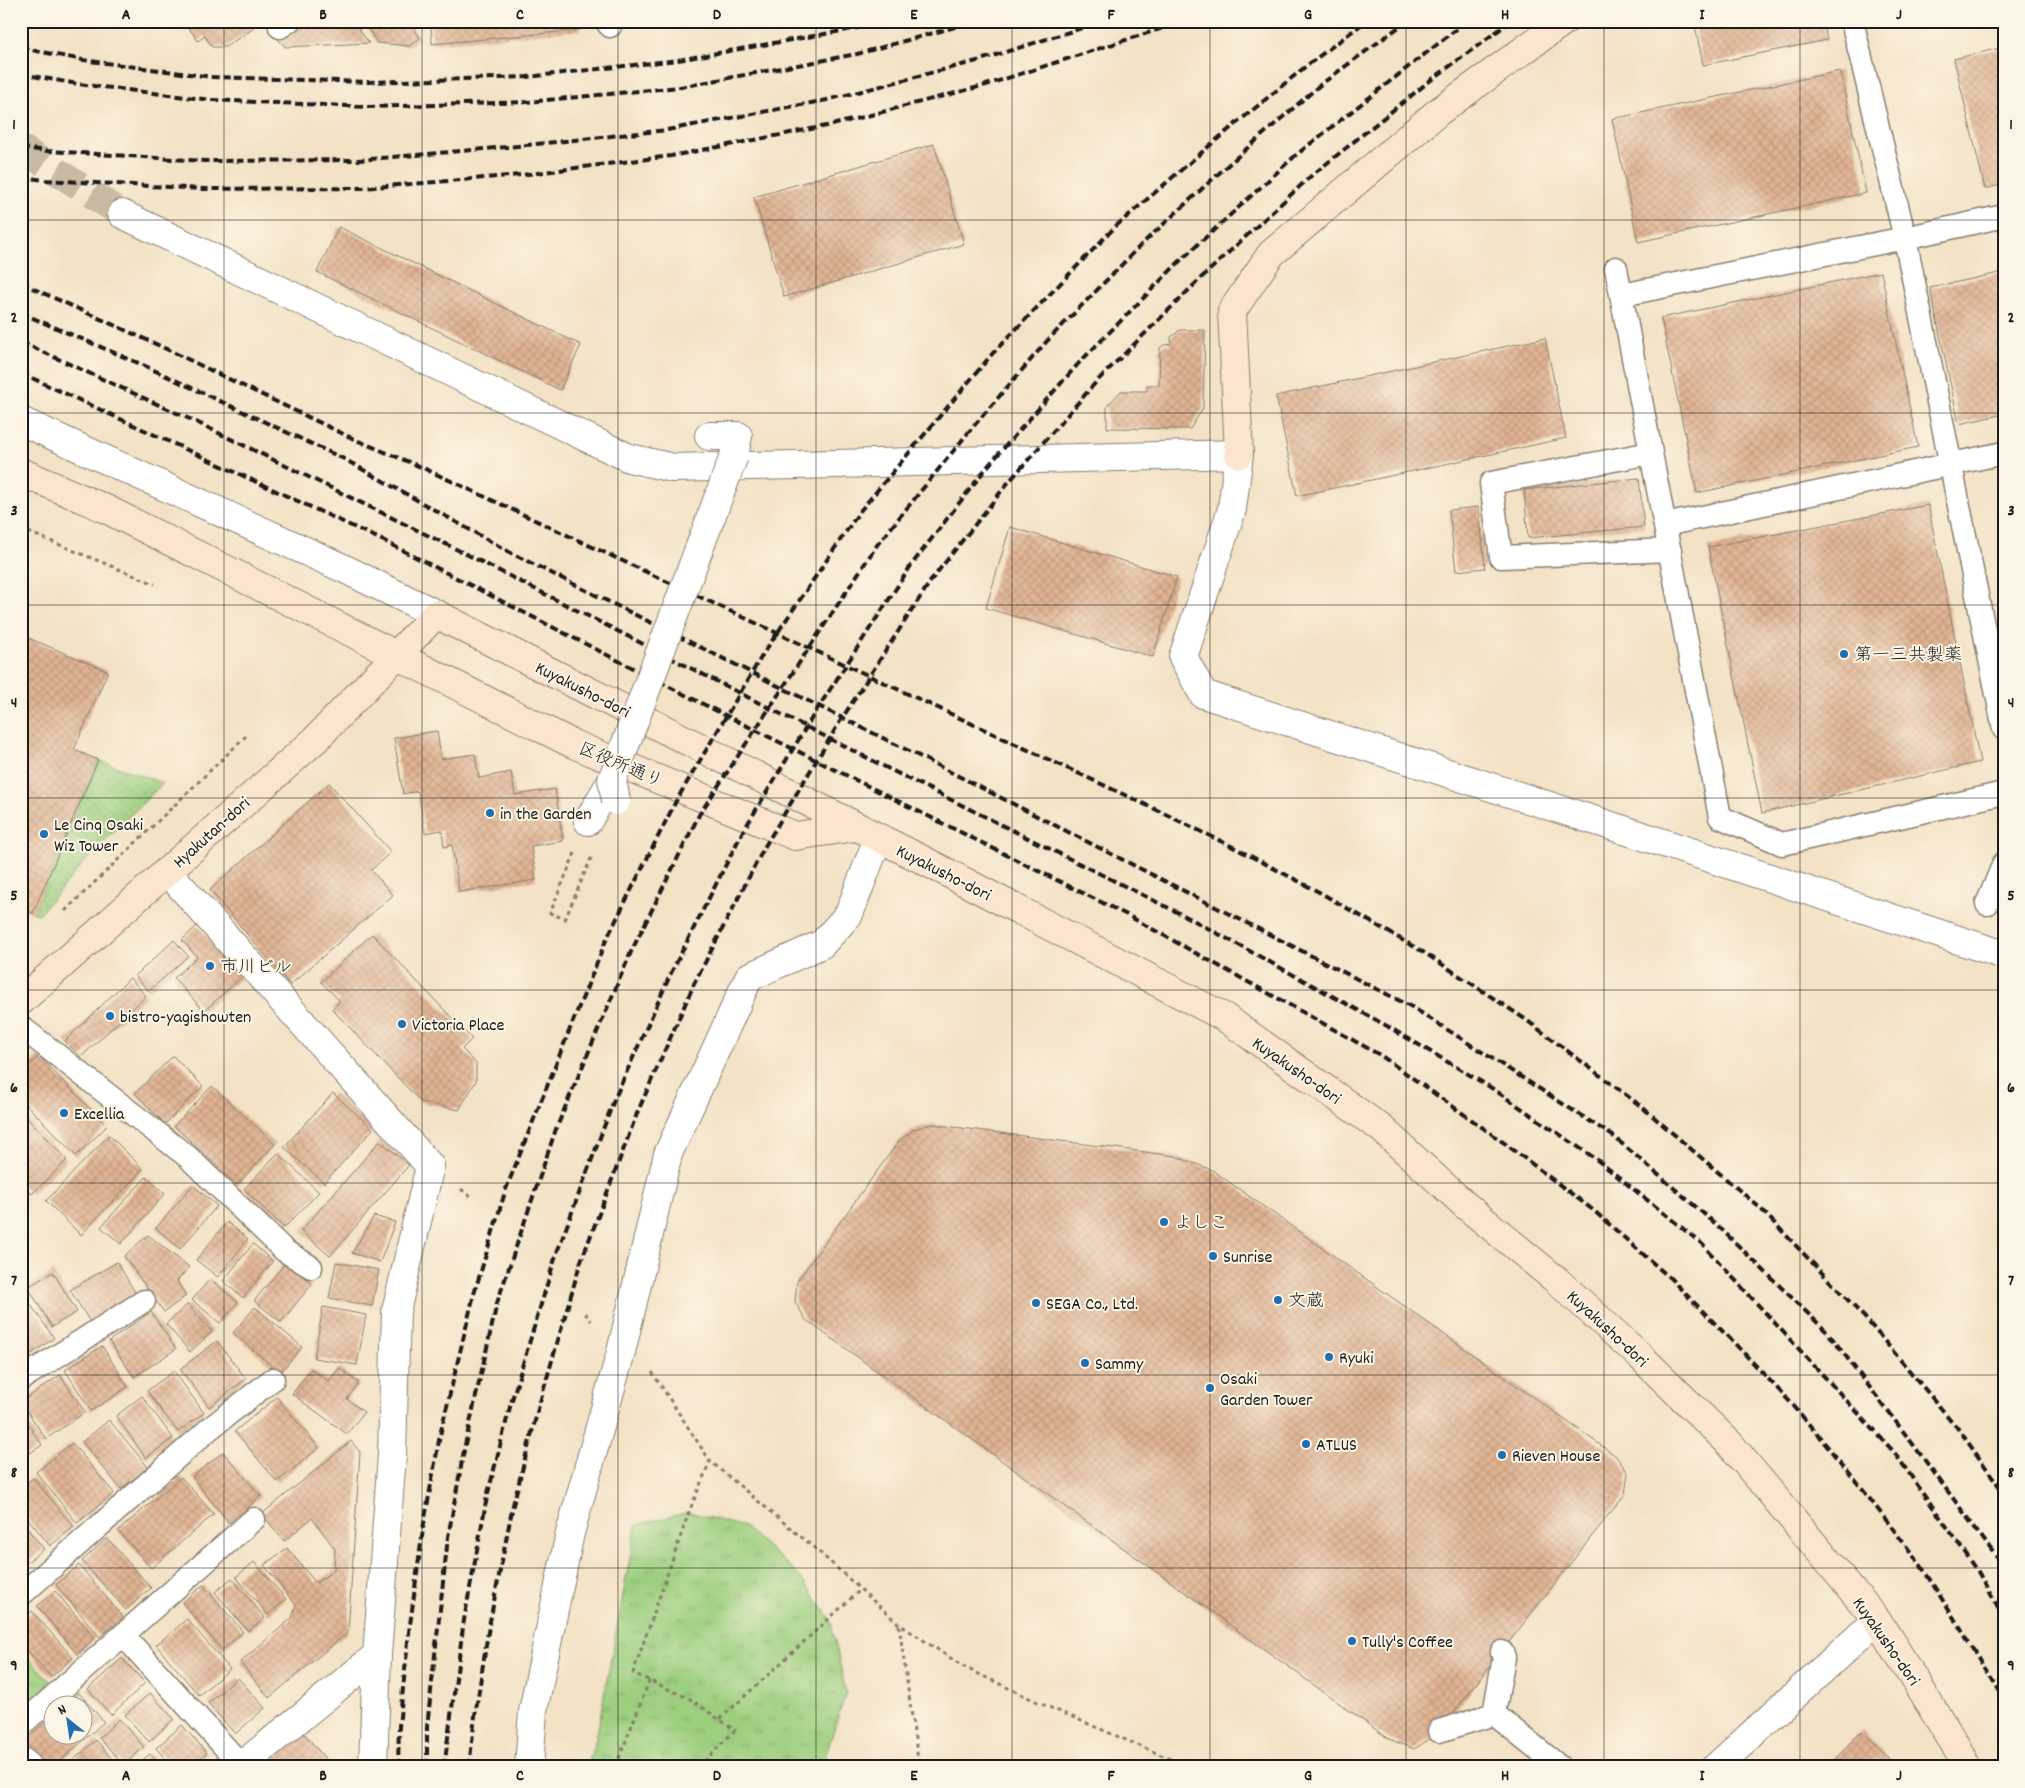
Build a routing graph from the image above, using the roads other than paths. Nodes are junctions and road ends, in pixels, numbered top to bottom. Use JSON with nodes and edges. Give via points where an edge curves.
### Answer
{"nodes":[{"id":1,"x":1564,"y":21,"type":"edge"},
{"id":2,"x":1852,"y":21,"type":"edge"},
{"id":3,"x":122,"y":214,"type":"tunnel mouth"},
{"id":4,"x":2004,"y":216,"type":"edge"},
{"id":5,"x":1905,"y":238,"type":"junction"},
{"id":6,"x":1616,"y":268,"type":"dead end"},
{"id":7,"x":1622,"y":295,"type":"junction"},
{"id":8,"x":21,"y":421,"type":"edge"},
{"id":9,"x":709,"y":436,"type":"dead end"},
{"id":10,"x":2004,"y":452,"type":"edge"},
{"id":11,"x":1651,"y":453,"type":"junction"},
{"id":12,"x":1239,"y":454,"type":"junction"},
{"id":13,"x":1951,"y":464,"type":"junction"},
{"id":14,"x":21,"y":472,"type":"edge"},
{"id":15,"x":1665,"y":525,"type":"junction"},
{"id":16,"x":1670,"y":550,"type":"junction"},
{"id":17,"x":436,"y":614,"type":"junction"},
{"id":18,"x":396,"y":656,"type":"junction"},
{"id":19,"x":2004,"y":729,"type":"edge"},
{"id":20,"x":2004,"y":793,"type":"edge"},
{"id":21,"x":588,"y":821,"type":"dead end"},
{"id":22,"x":867,"y":833,"type":"junction"},
{"id":23,"x":2004,"y":864,"type":"edge"},
{"id":24,"x":167,"y":871,"type":"junction"},
{"id":25,"x":1987,"y":904,"type":"dead end"},
{"id":26,"x":2004,"y":955,"type":"edge"},
{"id":27,"x":21,"y":1001,"type":"edge"},
{"id":28,"x":21,"y":1027,"type":"edge"},
{"id":29,"x":311,"y":1267,"type":"dead end"},
{"id":30,"x":144,"y":1301,"type":"dead end"},
{"id":31,"x":21,"y":1379,"type":"edge"},
{"id":32,"x":274,"y":1379,"type":"dead end"},
{"id":33,"x":254,"y":1519,"type":"dead end"},
{"id":34,"x":21,"y":1595,"type":"edge"},
{"id":35,"x":1877,"y":1620,"type":"junction"},
{"id":36,"x":123,"y":1635,"type":"junction"},
{"id":37,"x":1502,"y":1652,"type":"dead end"},
{"id":38,"x":377,"y":1655,"type":"junction"},
{"id":39,"x":1494,"y":1714,"type":"junction"},
{"id":40,"x":21,"y":1725,"type":"edge"},
{"id":41,"x":1439,"y":1731,"type":"dead end"},
{"id":42,"x":21,"y":1761,"type":"edge"},
{"id":43,"x":241,"y":1766,"type":"edge"},
{"id":44,"x":28,"y":1767,"type":"edge"},
{"id":45,"x":373,"y":1767,"type":"edge"},
{"id":46,"x":528,"y":1767,"type":"edge"},
{"id":47,"x":1560,"y":1767,"type":"edge"},
{"id":48,"x":1716,"y":1767,"type":"edge"},
{"id":49,"x":1967,"y":1767,"type":"edge"}],
"edges":[{"from":1,"to":12,"type":"street","via":[[1438,112],[1271,254],[1232,311]]},
{"from":2,"to":5,"type":"lane"},
{"from":3,"to":12,"type":"street","via":[[629,458],[650,464],[673,468]]},
{"from":4,"to":5,"type":"lane"},
{"from":5,"to":7,"type":"lane"},
{"from":5,"to":13,"type":"lane"},
{"from":6,"to":7,"type":"lane"},
{"from":7,"to":11,"type":"lane"},
{"from":8,"to":17,"type":"street"},
{"from":9,"to":21,"type":"street","bridge":true,"via":[[738,436],[734,456],[614,790]]},
{"from":10,"to":13,"type":"lane"},
{"from":11,"to":15,"type":"lane"},
{"from":11,"to":16,"type":"lane","via":[[1491,483],[1501,557]]},
{"from":12,"to":26,"type":"street","via":[[1232,509],[1183,657],[1203,694]]},
{"from":13,"to":15,"type":"lane"},
{"from":13,"to":19,"type":"lane"},
{"from":14,"to":18,"type":"street","name":"区役所通り","via":[[106,509]]},
{"from":15,"to":16,"type":"lane"},
{"from":16,"to":20,"type":"lane","via":[[1720,817],[1782,844]]},
{"from":17,"to":18,"type":"street","name":"Hyakutan-dori"},
{"from":17,"to":22,"type":"street","name":"Kuyakusho-dori"},
{"from":18,"to":22,"type":"street","name":"区役所通り","via":[[573,744],[795,836]]},
{"from":18,"to":24,"type":"street","name":"Hyakutan-dori","via":[[315,740]]},
{"from":22,"to":35,"type":"street","name":"Kuyakusho-dori","via":[[1224,1017],[1382,1130],[1465,1205],[1555,1279],[1730,1444]]},
{"from":22,"to":46,"type":"street","via":[[849,914],[822,944],[750,977],[668,1154],[621,1352],[570,1533],[533,1711]]},
{"from":23,"to":25,"type":"lane"},
{"from":24,"to":27,"type":"street","name":"Hyakutan-dori"},
{"from":24,"to":38,"type":"street","via":[[430,1166],[396,1311],[392,1455]]},
{"from":28,"to":29,"type":"lane","via":[[188,1157],[285,1251]]},
{"from":30,"to":31,"type":"lane"},
{"from":32,"to":34,"type":"lane","via":[[208,1430]]},
{"from":33,"to":36,"type":"lane"},
{"from":35,"to":48,"type":"street"},
{"from":35,"to":49,"type":"street","name":"Kuyakusho-dori"},
{"from":36,"to":40,"type":"lane"},
{"from":36,"to":43,"type":"lane"},
{"from":37,"to":39,"type":"lane","via":[[1504,1657]]},
{"from":38,"to":43,"type":"street"},
{"from":38,"to":45,"type":"street"},
{"from":39,"to":41,"type":"lane"},
{"from":39,"to":47,"type":"lane"},
{"from":42,"to":44,"type":"street"}]}
